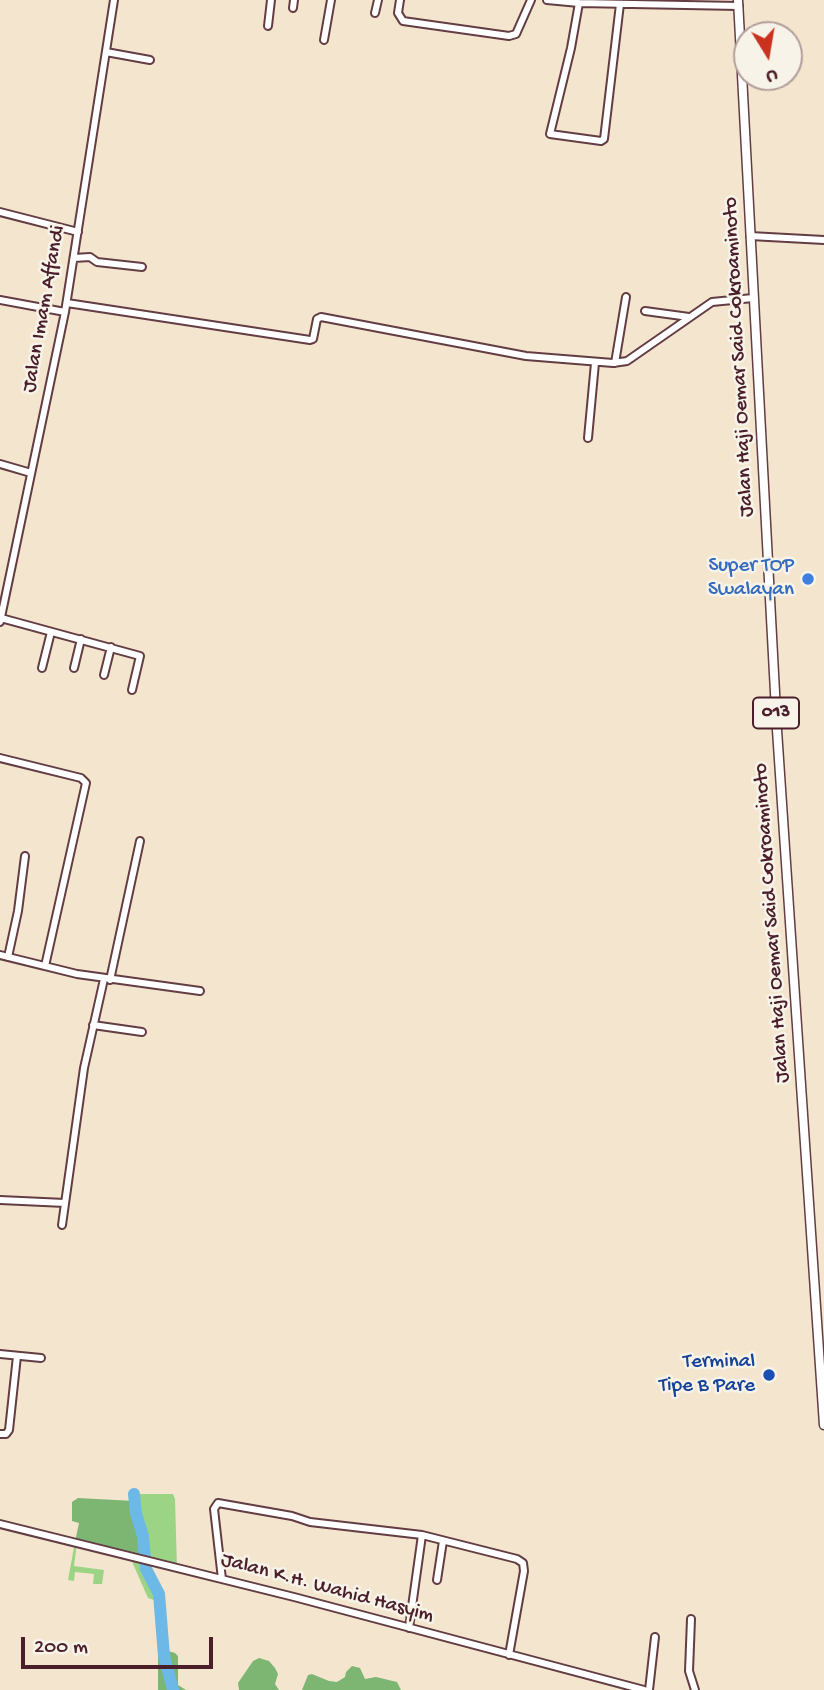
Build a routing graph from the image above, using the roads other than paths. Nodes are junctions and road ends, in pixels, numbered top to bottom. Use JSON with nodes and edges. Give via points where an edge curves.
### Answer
{"nodes":[{"id":1,"x":114,"y":0,"type":"edge"},
{"id":2,"x":271,"y":0,"type":"edge"},
{"id":3,"x":294,"y":0,"type":"edge"},
{"id":4,"x":331,"y":0,"type":"edge"},
{"id":5,"x":378,"y":0,"type":"edge"},
{"id":6,"x":400,"y":0,"type":"edge"},
{"id":7,"x":531,"y":0,"type":"edge"},
{"id":8,"x":547,"y":0,"type":"edge"},
{"id":9,"x":579,"y":3,"type":"junction"},
{"id":10,"x":738,"y":3,"type":"edge"},
{"id":11,"x":620,"y":4,"type":"junction"},
{"id":12,"x":293,"y":8,"type":"dead end"},
{"id":13,"x":375,"y":13,"type":"dead end"},
{"id":14,"x":268,"y":26,"type":"dead end"},
{"id":15,"x":324,"y":40,"type":"dead end"},
{"id":16,"x":106,"y":52,"type":"junction"},
{"id":17,"x":149,"y":60,"type":"dead end"},
{"id":18,"x":0,"y":212,"type":"edge"},
{"id":19,"x":78,"y":232,"type":"junction"},
{"id":20,"x":750,"y":236,"type":"junction"},
{"id":21,"x":824,"y":240,"type":"edge"},
{"id":22,"x":74,"y":258,"type":"junction"},
{"id":23,"x":142,"y":267,"type":"dead end"},
{"id":24,"x":626,"y":297,"type":"dead end"},
{"id":25,"x":753,"y":298,"type":"junction"},
{"id":26,"x":0,"y":300,"type":"edge"},
{"id":27,"x":67,"y":303,"type":"junction"},
{"id":28,"x":645,"y":311,"type":"dead end"},
{"id":29,"x":65,"y":312,"type":"junction"},
{"id":30,"x":689,"y":317,"type":"junction"},
{"id":31,"x":595,"y":363,"type":"junction"},
{"id":32,"x":615,"y":363,"type":"junction"},
{"id":33,"x":588,"y":438,"type":"dead end"},
{"id":34,"x":0,"y":464,"type":"edge"},
{"id":35,"x":31,"y":474,"type":"junction"},
{"id":36,"x":0,"y":620,"type":"edge"},
{"id":37,"x":51,"y":632,"type":"junction"},
{"id":38,"x":81,"y":639,"type":"junction"},
{"id":39,"x":111,"y":647,"type":"junction"},
{"id":40,"x":42,"y":668,"type":"dead end"},
{"id":41,"x":74,"y":668,"type":"dead end"},
{"id":42,"x":104,"y":675,"type":"dead end"},
{"id":43,"x":132,"y":690,"type":"dead end"},
{"id":44,"x":0,"y":758,"type":"edge"},
{"id":45,"x":140,"y":841,"type":"dead end"},
{"id":46,"x":25,"y":856,"type":"dead end"},
{"id":47,"x":4,"y":956,"type":"edge"},
{"id":48,"x":45,"y":966,"type":"junction"},
{"id":49,"x":107,"y":979,"type":"junction"},
{"id":50,"x":200,"y":991,"type":"dead end"},
{"id":51,"x":93,"y":1025,"type":"junction"},
{"id":52,"x":142,"y":1032,"type":"dead end"},
{"id":53,"x":0,"y":1200,"type":"edge"},
{"id":54,"x":65,"y":1203,"type":"junction"},
{"id":55,"x":62,"y":1225,"type":"dead end"},
{"id":56,"x":0,"y":1354,"type":"edge"},
{"id":57,"x":17,"y":1356,"type":"junction"},
{"id":58,"x":41,"y":1358,"type":"dead end"},
{"id":59,"x":824,"y":1425,"type":"edge"},
{"id":60,"x":0,"y":1434,"type":"edge"},
{"id":61,"x":0,"y":1524,"type":"edge"},
{"id":62,"x":422,"y":1535,"type":"junction"},
{"id":63,"x":443,"y":1541,"type":"junction"},
{"id":64,"x":222,"y":1579,"type":"junction"},
{"id":65,"x":437,"y":1580,"type":"dead end"},
{"id":66,"x":691,"y":1619,"type":"dead end"},
{"id":67,"x":409,"y":1628,"type":"junction"},
{"id":68,"x":655,"y":1637,"type":"dead end"},
{"id":69,"x":509,"y":1655,"type":"junction"},
{"id":70,"x":644,"y":1690,"type":"edge"},
{"id":71,"x":649,"y":1690,"type":"edge"},
{"id":72,"x":695,"y":1690,"type":"edge"}],
"edges":[{"from":1,"to":16,"type":"street","name":"Jalan Imam Affandi"},
{"from":2,"to":14,"type":"street"},
{"from":3,"to":12,"type":"street"},
{"from":4,"to":15,"type":"street"},
{"from":5,"to":13,"type":"street"},
{"from":6,"to":7,"type":"street","via":[[398,13],[403,21],[509,36],[516,34]]},
{"from":8,"to":9,"type":"street"},
{"from":9,"to":11,"type":"street"},
{"from":9,"to":11,"type":"street","via":[[550,134],[601,141]]},
{"from":10,"to":11,"type":"street"},
{"from":10,"to":20,"type":"main road","name":"Jalan Haji Oemar Said Cokroaminoto","number":"013"},
{"from":16,"to":17,"type":"street"},
{"from":16,"to":19,"type":"street","name":"Jalan Imam Affandi"},
{"from":18,"to":19,"type":"street"},
{"from":19,"to":22,"type":"street","name":"Jalan Imam Affandi"},
{"from":20,"to":21,"type":"street"},
{"from":20,"to":25,"type":"main road","name":"Jalan Haji Oemar Said Cokroaminoto","number":"013"},
{"from":22,"to":23,"type":"street"},
{"from":22,"to":27,"type":"street","name":"Jalan Imam Affandi"},
{"from":24,"to":32,"type":"street"},
{"from":25,"to":30,"type":"street","via":[[712,302]]},
{"from":25,"to":59,"type":"main road","name":"Jalan Haji Oemar Said Cokroaminoto","number":"013"},
{"from":26,"to":29,"type":"street"},
{"from":27,"to":29,"type":"street","name":"Jalan Imam Affandi"},
{"from":27,"to":31,"type":"street","via":[[310,340],[321,317],[491,351]]},
{"from":28,"to":30,"type":"street"},
{"from":29,"to":35,"type":"street","name":"Jalan Imam Affandi"},
{"from":30,"to":32,"type":"street","via":[[627,361]]},
{"from":31,"to":32,"type":"street"},
{"from":31,"to":33,"type":"street"},
{"from":34,"to":35,"type":"street"},
{"from":35,"to":36,"type":"street","name":"Jalan Imam Affandi"},
{"from":36,"to":37,"type":"street"},
{"from":37,"to":38,"type":"street"},
{"from":37,"to":40,"type":"street"},
{"from":38,"to":39,"type":"street"},
{"from":38,"to":41,"type":"street"},
{"from":39,"to":42,"type":"street"},
{"from":39,"to":43,"type":"street","via":[[141,657]]},
{"from":44,"to":48,"type":"street","via":[[81,778],[86,785]]},
{"from":45,"to":49,"type":"street"},
{"from":46,"to":47,"type":"street","via":[[18,911]]},
{"from":47,"to":48,"type":"street"},
{"from":48,"to":49,"type":"street"},
{"from":49,"to":50,"type":"street"},
{"from":49,"to":51,"type":"street"},
{"from":51,"to":52,"type":"street"},
{"from":51,"to":54,"type":"street"},
{"from":53,"to":54,"type":"street"},
{"from":54,"to":55,"type":"street"},
{"from":56,"to":57,"type":"street"},
{"from":57,"to":58,"type":"street"},
{"from":57,"to":60,"type":"street","via":[[9,1430]]},
{"from":61,"to":64,"type":"street","name":"Jalan K.H. Wahid Hasyim"},
{"from":62,"to":63,"type":"street"},
{"from":62,"to":64,"type":"street","via":[[310,1522],[218,1503],[214,1509]]},
{"from":62,"to":67,"type":"street"},
{"from":63,"to":65,"type":"street"},
{"from":63,"to":69,"type":"street","via":[[523,1563]]},
{"from":64,"to":67,"type":"street","name":"Jalan K.H. Wahid Hasyim"},
{"from":66,"to":72,"type":"street","via":[[689,1671]]},
{"from":67,"to":69,"type":"street","name":"Jalan K.H. Wahid Hasyim"},
{"from":68,"to":71,"type":"street"},
{"from":69,"to":70,"type":"street","name":"Jalan K.H. Wahid Hasyim"}]}
